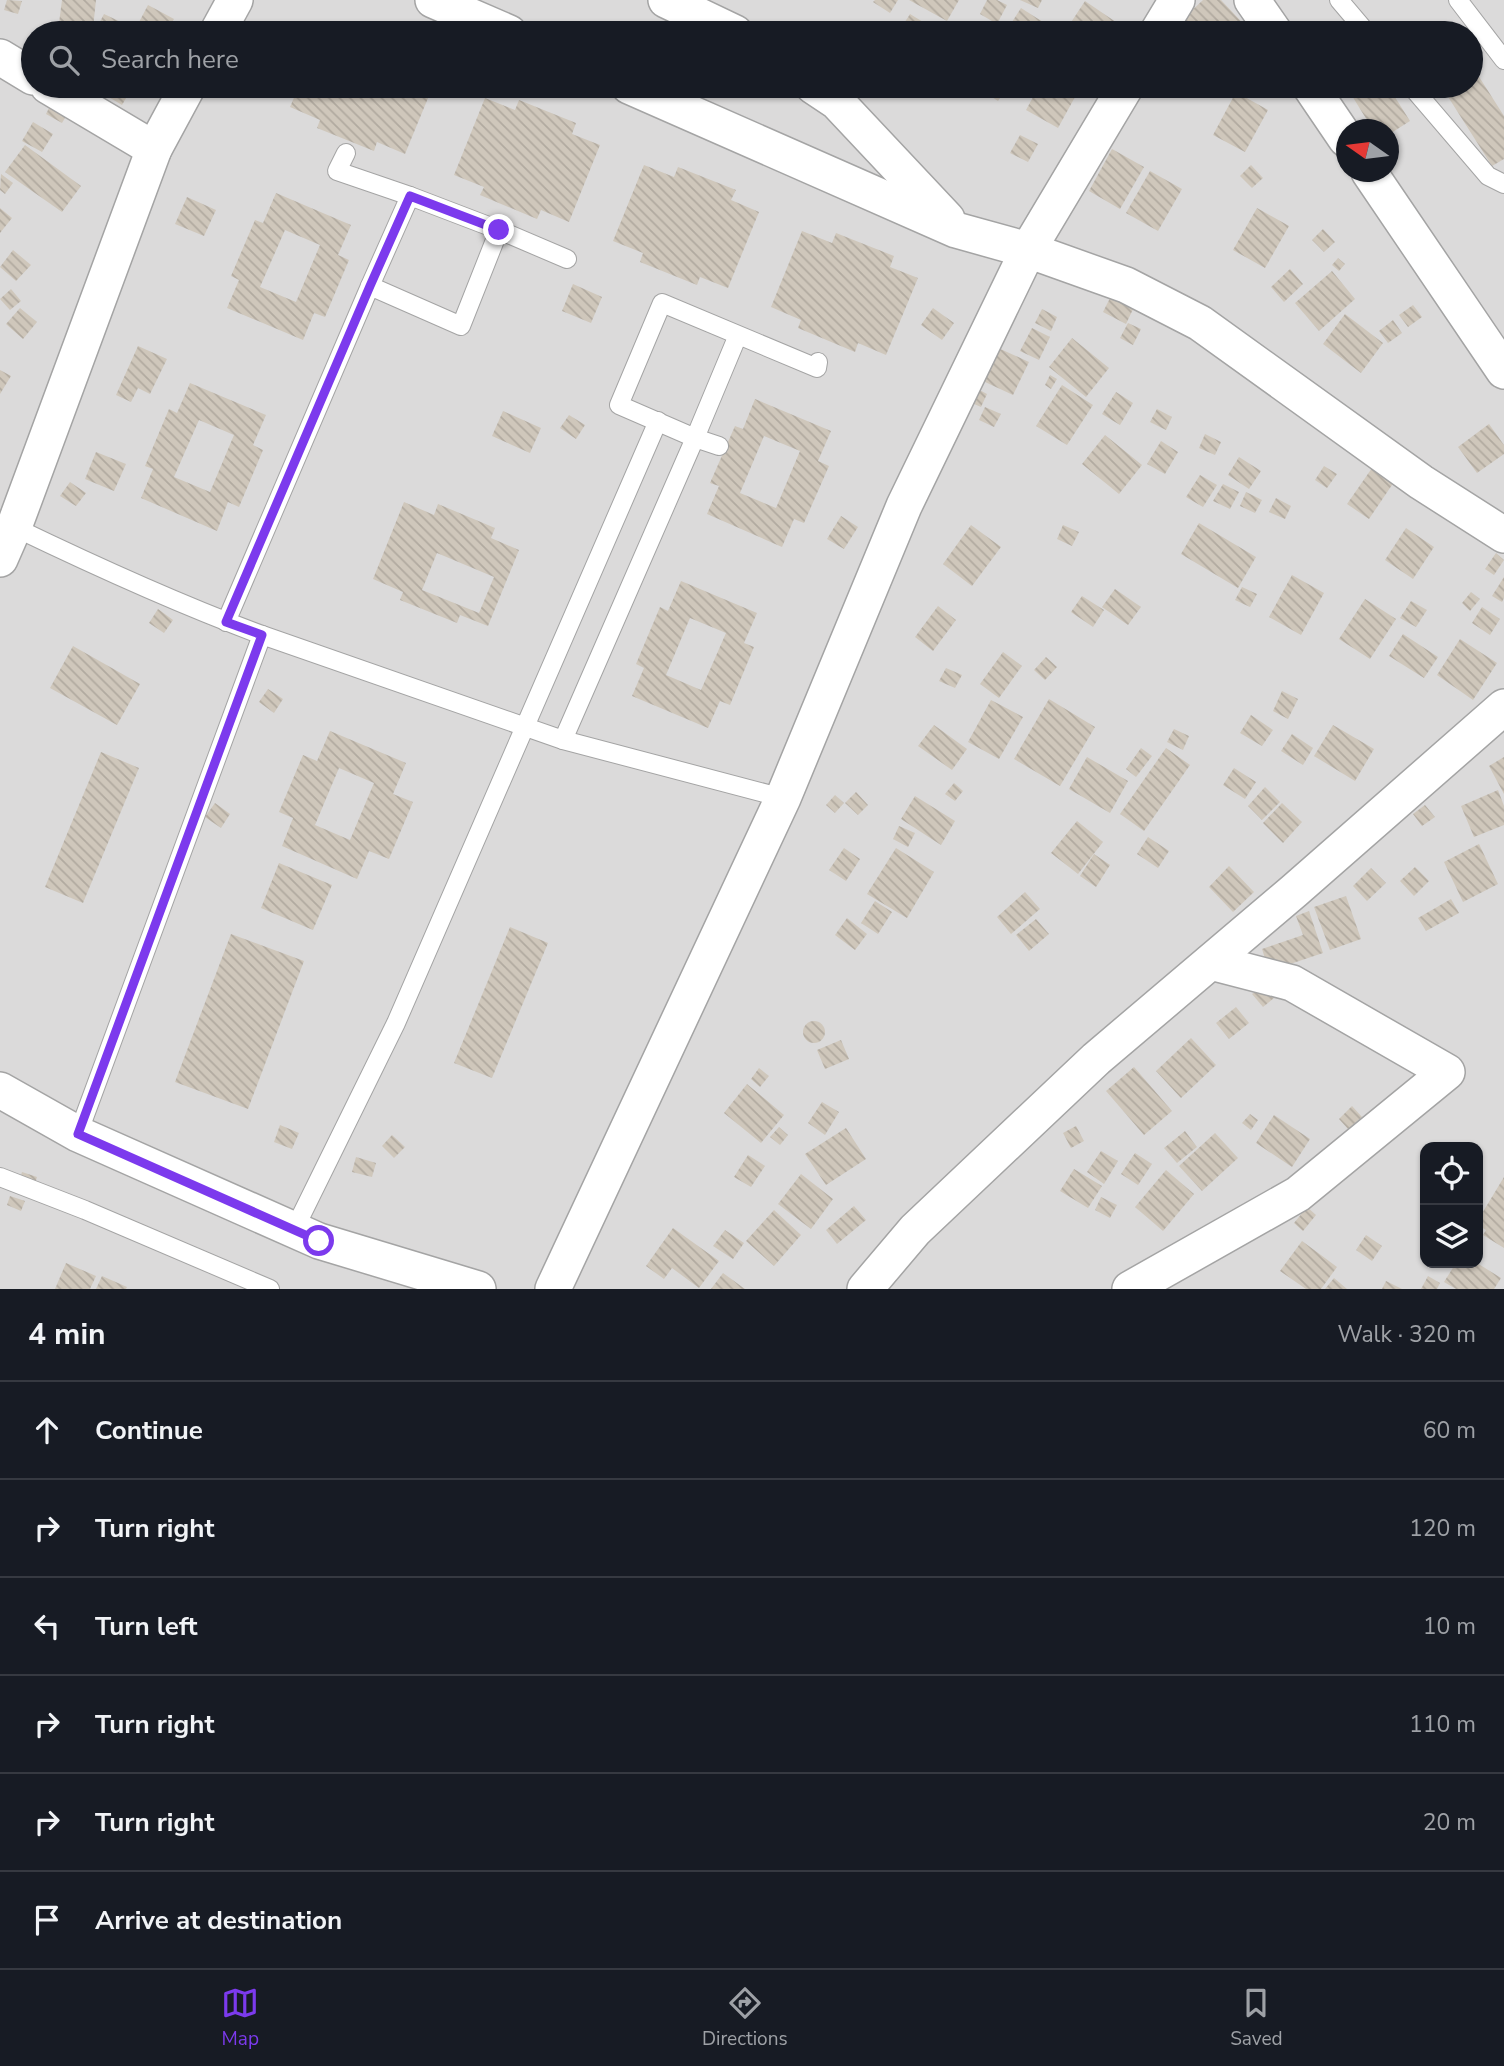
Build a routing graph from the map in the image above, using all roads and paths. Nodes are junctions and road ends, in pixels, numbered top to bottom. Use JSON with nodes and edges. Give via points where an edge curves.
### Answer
{"nodes":[{"id":1,"x":235,"y":0,"type":"edge"},
{"id":2,"x":433,"y":0,"type":"edge"},
{"id":3,"x":666,"y":0,"type":"edge"},
{"id":4,"x":1177,"y":0,"type":"edge"},
{"id":5,"x":1252,"y":0,"type":"edge"},
{"id":6,"x":1339,"y":0,"type":"edge"},
{"id":7,"x":1458,"y":0,"type":"edge"},
{"id":8,"x":224,"y":21,"type":"edge"},
{"id":9,"x":481,"y":21,"type":"edge"},
{"id":10,"x":710,"y":21,"type":"edge"},
{"id":11,"x":1164,"y":21,"type":"edge"},
{"id":12,"x":1267,"y":21,"type":"edge"},
{"id":13,"x":1357,"y":21,"type":"edge"},
{"id":14,"x":1474,"y":21,"type":"edge"},
{"id":15,"x":1483,"y":33,"type":"edge"},
{"id":16,"x":0,"y":57,"type":"edge"},
{"id":17,"x":1504,"y":60,"type":"edge"},
{"id":18,"x":21,"y":70,"type":"edge"},
{"id":19,"x":68,"y":98,"type":"edge"},
{"id":20,"x":182,"y":98,"type":"edge"},
{"id":21,"x":656,"y":98,"type":"edge"},
{"id":22,"x":831,"y":98,"type":"edge"},
{"id":23,"x":1119,"y":98,"type":"edge"},
{"id":24,"x":1318,"y":98,"type":"edge"},
{"id":25,"x":1421,"y":98,"type":"edge"},
{"id":26,"x":1336,"y":124,"type":"edge"},
{"id":27,"x":154,"y":149,"type":"junction"},
{"id":28,"x":346,"y":153,"type":"dead end"},
{"id":29,"x":1376,"y":182,"type":"edge"},
{"id":30,"x":1504,"y":184,"type":"edge"},
{"id":31,"x":410,"y":196,"type":"junction"},
{"id":32,"x":499,"y":230,"type":"junction"},
{"id":33,"x":956,"y":230,"type":"junction"},
{"id":34,"x":1028,"y":250,"type":"junction"},
{"id":35,"x":567,"y":259,"type":"dead end"},
{"id":36,"x":370,"y":286,"type":"junction"},
{"id":37,"x":738,"y":335,"type":"junction"},
{"id":38,"x":818,"y":362,"type":"dead end"},
{"id":39,"x":1504,"y":371,"type":"edge"},
{"id":40,"x":658,"y":421,"type":"junction"},
{"id":41,"x":695,"y":438,"type":"junction"},
{"id":42,"x":719,"y":446,"type":"dead end"},
{"id":43,"x":7,"y":519,"type":"edge"},
{"id":44,"x":1504,"y":535,"type":"edge"},
{"id":45,"x":0,"y":559,"type":"edge"},
{"id":46,"x":226,"y":622,"type":"junction"},
{"id":47,"x":262,"y":635,"type":"junction"},
{"id":48,"x":1504,"y":706,"type":"edge"},
{"id":49,"x":524,"y":727,"type":"junction"},
{"id":50,"x":563,"y":740,"type":"junction"},
{"id":51,"x":783,"y":798,"type":"junction"},
{"id":52,"x":1211,"y":962,"type":"junction"},
{"id":53,"x":0,"y":1090,"type":"edge"},
{"id":54,"x":78,"y":1134,"type":"junction"},
{"id":55,"x":0,"y":1177,"type":"edge"},
{"id":56,"x":294,"y":1230,"type":"junction"},
{"id":57,"x":270,"y":1289,"type":"edge"},
{"id":58,"x":478,"y":1289,"type":"edge"},
{"id":59,"x":553,"y":1289,"type":"edge"},
{"id":60,"x":865,"y":1289,"type":"edge"},
{"id":61,"x":1130,"y":1289,"type":"edge"}],
"edges":[{"from":1,"to":8,"type":"street"},
{"from":2,"to":9,"type":"street"},
{"from":3,"to":10,"type":"street"},
{"from":4,"to":11,"type":"street"},
{"from":5,"to":12,"type":"street"},
{"from":6,"to":13,"type":"lane"},
{"from":7,"to":14,"type":"lane"},
{"from":15,"to":17,"type":"lane"},
{"from":16,"to":18,"type":"street"},
{"from":19,"to":27,"type":"street"},
{"from":20,"to":27,"type":"street"},
{"from":21,"to":33,"type":"street"},
{"from":22,"to":33,"type":"street"},
{"from":23,"to":34,"type":"street"},
{"from":24,"to":26,"type":"street"},
{"from":25,"to":30,"type":"lane","via":[[1488,176]]},
{"from":27,"to":43,"type":"street"},
{"from":28,"to":31,"type":"lane","via":[[337,171]]},
{"from":29,"to":39,"type":"street"},
{"from":31,"to":32,"type":"lane"},
{"from":31,"to":36,"type":"lane"},
{"from":32,"to":35,"type":"lane"},
{"from":32,"to":36,"type":"lane","via":[[461,326]]},
{"from":33,"to":34,"type":"street"},
{"from":34,"to":44,"type":"street","via":[[1126,285],[1200,323],[1421,482]]},
{"from":34,"to":51,"type":"street","via":[[904,506]]},
{"from":36,"to":46,"type":"lane"},
{"from":37,"to":38,"type":"lane","via":[[817,368]]},
{"from":37,"to":40,"type":"lane","via":[[663,303],[619,405]]},
{"from":37,"to":41,"type":"lane"},
{"from":40,"to":41,"type":"lane"},
{"from":40,"to":49,"type":"lane"},
{"from":41,"to":42,"type":"lane"},
{"from":41,"to":50,"type":"lane"},
{"from":43,"to":45,"type":"street"},
{"from":43,"to":46,"type":"lane","via":[[71,554]]},
{"from":46,"to":47,"type":"lane"},
{"from":47,"to":49,"type":"lane"},
{"from":47,"to":54,"type":"lane"},
{"from":48,"to":52,"type":"street"},
{"from":49,"to":50,"type":"lane"},
{"from":49,"to":56,"type":"lane","via":[[396,1023]]},
{"from":50,"to":51,"type":"lane"},
{"from":51,"to":59,"type":"street"},
{"from":52,"to":60,"type":"street","via":[[1096,1059],[915,1230]]},
{"from":52,"to":61,"type":"street","via":[[1292,983],[1447,1072],[1298,1194]]},
{"from":53,"to":54,"type":"street"},
{"from":54,"to":56,"type":"street"},
{"from":55,"to":57,"type":"lane"},
{"from":56,"to":58,"type":"street"}]}
